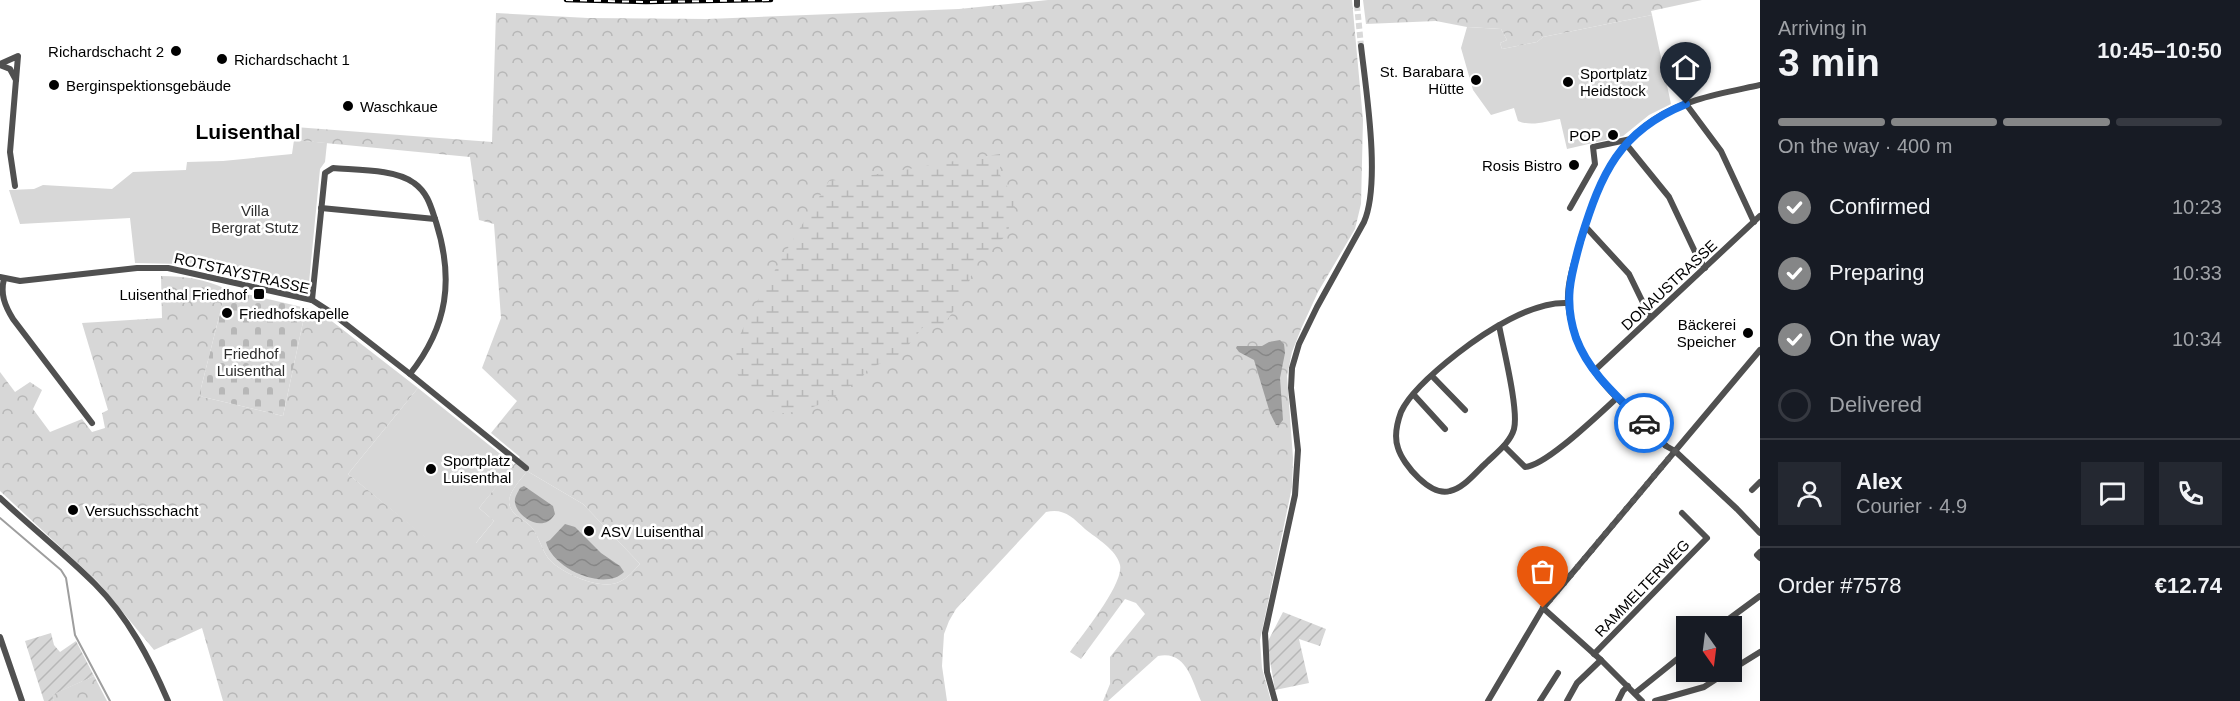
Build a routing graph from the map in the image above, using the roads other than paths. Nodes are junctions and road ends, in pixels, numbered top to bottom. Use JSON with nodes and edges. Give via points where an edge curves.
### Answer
{"nodes":[{"id":1,"x":1362,"y":46,"type":"tunnel mouth"},
{"id":2,"x":0,"y":64,"type":"edge"},
{"id":3,"x":16,"y":80,"type":"junction"},
{"id":4,"x":1760,"y":85,"type":"edge"},
{"id":5,"x":1686,"y":104,"type":"junction"},
{"id":6,"x":1628,"y":141,"type":"junction"},
{"id":7,"x":15,"y":186,"type":"dead end"},
{"id":8,"x":1581,"y":189,"type":"junction"},
{"id":9,"x":1595,"y":194,"type":"junction"},
{"id":10,"x":321,"y":208,"type":"junction"},
{"id":11,"x":1570,"y":208,"type":"dead end"},
{"id":12,"x":1760,"y":216,"type":"edge"},
{"id":13,"x":435,"y":219,"type":"junction"},
{"id":14,"x":1754,"y":222,"type":"junction"},
{"id":15,"x":1585,"y":225,"type":"junction"},
{"id":16,"x":1705,"y":268,"type":"junction"},
{"id":17,"x":2,"y":278,"type":"edge"},
{"id":18,"x":312,"y":300,"type":"junction"},
{"id":19,"x":1568,"y":303,"type":"junction"},
{"id":20,"x":1650,"y":318,"type":"junction"},
{"id":21,"x":1499,"y":325,"type":"junction"},
{"id":22,"x":1760,"y":350,"type":"edge"},
{"id":23,"x":1594,"y":371,"type":"junction"},
{"id":24,"x":410,"y":374,"type":"junction"},
{"id":25,"x":1432,"y":376,"type":"junction"},
{"id":26,"x":1414,"y":395,"type":"junction"},
{"id":27,"x":1618,"y":397,"type":"junction"},
{"id":28,"x":1465,"y":410,"type":"dead end"},
{"id":29,"x":92,"y":423,"type":"dead end"},
{"id":30,"x":1445,"y":429,"type":"dead end"},
{"id":31,"x":1504,"y":446,"type":"junction"},
{"id":32,"x":1675,"y":451,"type":"junction"},
{"id":33,"x":525,"y":468,"type":"dead end"},
{"id":34,"x":1760,"y":482,"type":"edge"},
{"id":35,"x":1752,"y":490,"type":"dead end"},
{"id":36,"x":0,"y":498,"type":"edge"},
{"id":37,"x":1682,"y":513,"type":"dead end"},
{"id":38,"x":1760,"y":533,"type":"edge"},
{"id":39,"x":1760,"y":552,"type":"edge"},
{"id":40,"x":1760,"y":558,"type":"edge"},
{"id":41,"x":1760,"y":596,"type":"edge"},
{"id":42,"x":1543,"y":608,"type":"junction"},
{"id":43,"x":1733,"y":616,"type":"edge"},
{"id":44,"x":0,"y":637,"type":"edge"},
{"id":45,"x":1760,"y":652,"type":"edge"},
{"id":46,"x":1594,"y":654,"type":"junction"},
{"id":47,"x":1600,"y":660,"type":"junction"},
{"id":48,"x":1676,"y":660,"type":"edge"},
{"id":49,"x":1742,"y":663,"type":"edge"},
{"id":50,"x":1558,"y":673,"type":"dead end"},
{"id":51,"x":1712,"y":682,"type":"edge"},
{"id":52,"x":1628,"y":686,"type":"junction"},
{"id":53,"x":1635,"y":693,"type":"junction"},
{"id":54,"x":22,"y":701,"type":"edge"},
{"id":55,"x":168,"y":701,"type":"edge"},
{"id":56,"x":1275,"y":701,"type":"edge"},
{"id":57,"x":1488,"y":701,"type":"edge"},
{"id":58,"x":1540,"y":701,"type":"edge"},
{"id":59,"x":1567,"y":701,"type":"edge"},
{"id":60,"x":1618,"y":701,"type":"edge"},
{"id":61,"x":1642,"y":701,"type":"edge"},
{"id":62,"x":1655,"y":701,"type":"edge"}],
"edges":[{"from":1,"to":56,"type":"street","via":[[1369,120],[1370,203],[1364,222],[1299,344],[1292,368],[1298,450],[1295,495],[1265,633],[1267,672]]},
{"from":2,"to":3,"type":"street","via":[[10,69]]},
{"from":2,"to":3,"type":"street","via":[[18,56]]},
{"from":3,"to":7,"type":"street","via":[[10,152]]},
{"from":4,"to":5,"type":"street"},
{"from":5,"to":6,"type":"street","via":[[1661,115]]},
{"from":5,"to":14,"type":"street","via":[[1721,151]]},
{"from":6,"to":8,"type":"street","via":[[1593,147],[1595,164]]},
{"from":6,"to":9,"type":"street","via":[[1606,170]]},
{"from":6,"to":16,"type":"street","via":[[1669,197]]},
{"from":8,"to":9,"type":"street"},
{"from":8,"to":11,"type":"street"},
{"from":9,"to":15,"type":"street"},
{"from":10,"to":13,"type":"street"},
{"from":10,"to":13,"type":"street","via":[[325,172],[333,168],[357,170],[393,174],[415,183],[426,195]]},
{"from":10,"to":18,"type":"street"},
{"from":12,"to":14,"type":"street","name":"DONAUSTRASSE"},
{"from":13,"to":24,"type":"street","via":[[445,261],[446,292],[434,336]]},
{"from":14,"to":16,"type":"street","name":"DONAUSTRASSE"},
{"from":15,"to":19,"type":"street"},
{"from":15,"to":20,"type":"street","via":[[1629,274]]},
{"from":16,"to":20,"type":"street","name":"DONAUSTRASSE"},
{"from":17,"to":18,"type":"street","name":"ROTSTAYSTRASSE","via":[[32,281],[153,267]]},
{"from":17,"to":29,"type":"street","via":[[3,300],[13,319]]},
{"from":18,"to":24,"type":"street","name":"ROTSTAYSTRASSE"},
{"from":19,"to":21,"type":"street","via":[[1545,305]]},
{"from":19,"to":23,"type":"street","via":[[1576,338]]},
{"from":20,"to":23,"type":"street","name":"DONAUSTRASSE"},
{"from":21,"to":25,"type":"street"},
{"from":21,"to":31,"type":"street","via":[[1515,415],[1515,428]]},
{"from":22,"to":32,"type":"street"},
{"from":23,"to":27,"type":"street"},
{"from":24,"to":33,"type":"street","name":"ROTSTAYSTRASSE"},
{"from":25,"to":26,"type":"street"},
{"from":25,"to":28,"type":"street"},
{"from":26,"to":30,"type":"street"},
{"from":26,"to":31,"type":"street","via":[[1402,410],[1396,428],[1398,448],[1422,482],[1433,490],[1451,491],[1463,485]]},
{"from":27,"to":31,"type":"street","via":[[1571,440],[1533,467],[1525,467]]},
{"from":27,"to":32,"type":"street"},
{"from":32,"to":38,"type":"street"},
{"from":32,"to":42,"type":"street"},
{"from":34,"to":35,"type":"street"},
{"from":36,"to":55,"type":"street","via":[[96,585],[148,658]]},
{"from":37,"to":46,"type":"street","name":"RAMMELTERWEG","via":[[1707,538]]},
{"from":39,"to":40,"type":"street"},
{"from":41,"to":43,"type":"street"},
{"from":42,"to":46,"type":"street"},
{"from":42,"to":57,"type":"street"},
{"from":44,"to":54,"type":"street"},
{"from":45,"to":49,"type":"street"},
{"from":46,"to":47,"type":"street"},
{"from":47,"to":52,"type":"street"},
{"from":47,"to":59,"type":"street","via":[[1577,682]]},
{"from":48,"to":53,"type":"street"},
{"from":50,"to":58,"type":"street"},
{"from":51,"to":62,"type":"street"},
{"from":52,"to":53,"type":"street"},
{"from":52,"to":60,"type":"street"},
{"from":53,"to":61,"type":"street"}]}
